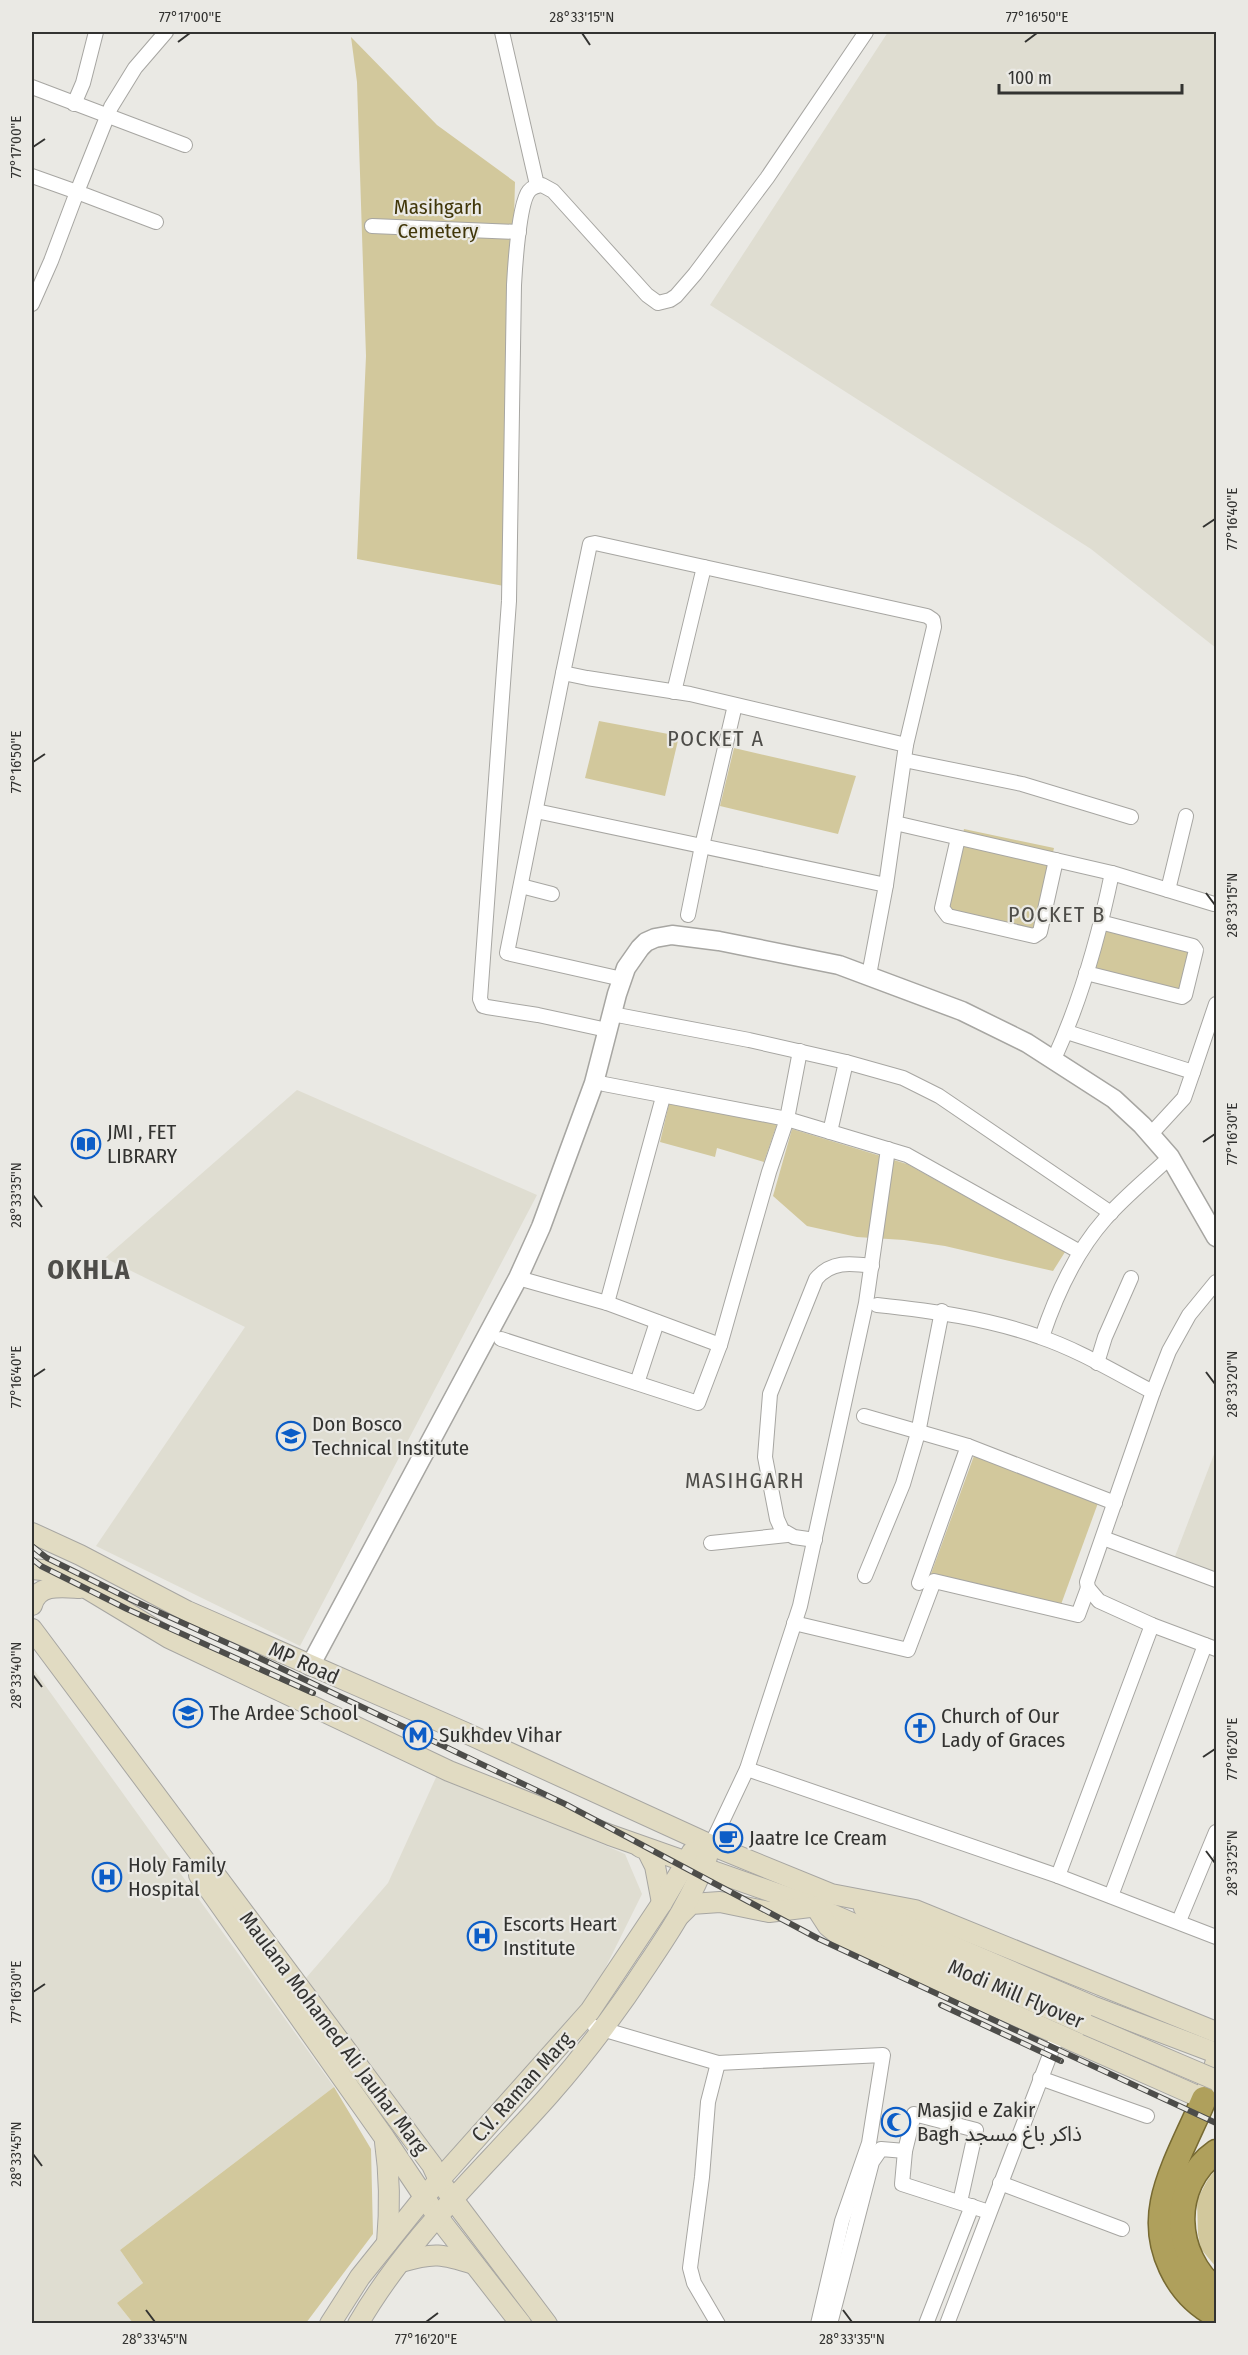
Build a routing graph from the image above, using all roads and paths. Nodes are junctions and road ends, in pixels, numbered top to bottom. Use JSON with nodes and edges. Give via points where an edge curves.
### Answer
{"nodes":[{"id":1,"x":96,"y":32,"type":"edge"},
{"id":2,"x":166,"y":32,"type":"edge"},
{"id":3,"x":502,"y":32,"type":"edge"},
{"id":4,"x":866,"y":32,"type":"edge"},
{"id":5,"x":32,"y":87,"type":"edge"},
{"id":6,"x":74,"y":104,"type":"junction"},
{"id":7,"x":106,"y":116,"type":"junction"},
{"id":8,"x":185,"y":145,"type":"dead end"},
{"id":9,"x":32,"y":176,"type":"edge"},
{"id":10,"x":537,"y":185,"type":"junction"},
{"id":11,"x":77,"y":192,"type":"junction"},
{"id":12,"x":156,"y":222,"type":"dead end"},
{"id":13,"x":372,"y":226,"type":"dead end"},
{"id":14,"x":519,"y":232,"type":"junction"},
{"id":15,"x":32,"y":304,"type":"edge"},
{"id":16,"x":704,"y":567,"type":"junction"},
{"id":17,"x":563,"y":673,"type":"junction"},
{"id":18,"x":674,"y":692,"type":"junction"},
{"id":19,"x":735,"y":705,"type":"junction"},
{"id":20,"x":906,"y":745,"type":"junction"},
{"id":21,"x":904,"y":760,"type":"junction"},
{"id":22,"x":536,"y":812,"type":"junction"},
{"id":23,"x":1186,"y":816,"type":"dead end"},
{"id":24,"x":1131,"y":817,"type":"dead end"},
{"id":25,"x":896,"y":823,"type":"junction"},
{"id":26,"x":958,"y":838,"type":"junction"},
{"id":27,"x":702,"y":846,"type":"junction"},
{"id":28,"x":1056,"y":860,"type":"junction"},
{"id":29,"x":1112,"y":873,"type":"junction"},
{"id":30,"x":886,"y":885,"type":"junction"},
{"id":31,"x":521,"y":886,"type":"junction"},
{"id":32,"x":1168,"y":890,"type":"junction"},
{"id":33,"x":552,"y":894,"type":"dead end"},
{"id":34,"x":1214,"y":904,"type":"dead end"},
{"id":35,"x":688,"y":915,"type":"dead end"},
{"id":36,"x":1101,"y":922,"type":"junction"},
{"id":37,"x":1086,"y":973,"type":"junction"},
{"id":38,"x":869,"y":975,"type":"junction"},
{"id":39,"x":622,"y":979,"type":"junction"},
{"id":40,"x":1216,"y":1004,"type":"edge"},
{"id":41,"x":609,"y":1022,"type":"junction"},
{"id":42,"x":1067,"y":1032,"type":"junction"},
{"id":43,"x":800,"y":1051,"type":"junction"},
{"id":44,"x":1054,"y":1059,"type":"junction"},
{"id":45,"x":846,"y":1062,"type":"junction"},
{"id":46,"x":1193,"y":1072,"type":"junction"},
{"id":47,"x":604,"y":1084,"type":"dead end"},
{"id":48,"x":663,"y":1097,"type":"junction"},
{"id":49,"x":787,"y":1119,"type":"junction"},
{"id":50,"x":830,"y":1132,"type":"junction"},
{"id":51,"x":1150,"y":1135,"type":"junction"},
{"id":52,"x":888,"y":1149,"type":"junction"},
{"id":53,"x":1170,"y":1157,"type":"junction"},
{"id":54,"x":1111,"y":1213,"type":"junction"},
{"id":55,"x":1216,"y":1237,"type":"edge"},
{"id":56,"x":1080,"y":1252,"type":"junction"},
{"id":57,"x":872,"y":1266,"type":"junction"},
{"id":58,"x":518,"y":1278,"type":"junction"},
{"id":59,"x":1131,"y":1278,"type":"dead end"},
{"id":60,"x":1216,"y":1282,"type":"edge"},
{"id":61,"x":607,"y":1303,"type":"junction"},
{"id":62,"x":877,"y":1305,"type":"dead end"},
{"id":63,"x":942,"y":1311,"type":"junction"},
{"id":64,"x":657,"y":1322,"type":"junction"},
{"id":65,"x":1042,"y":1337,"type":"junction"},
{"id":66,"x":501,"y":1339,"type":"dead end"},
{"id":67,"x":720,"y":1345,"type":"junction"},
{"id":68,"x":1096,"y":1363,"type":"junction"},
{"id":69,"x":637,"y":1383,"type":"junction"},
{"id":70,"x":1153,"y":1392,"type":"junction"},
{"id":71,"x":864,"y":1416,"type":"dead end"},
{"id":72,"x":918,"y":1433,"type":"junction"},
{"id":73,"x":968,"y":1446,"type":"junction"},
{"id":74,"x":1115,"y":1503,"type":"junction"},
{"id":75,"x":32,"y":1533,"type":"edge"},
{"id":76,"x":787,"y":1535,"type":"junction"},
{"id":77,"x":1103,"y":1538,"type":"junction"},
{"id":78,"x":814,"y":1540,"type":"junction"},
{"id":79,"x":711,"y":1543,"type":"dead end"},
{"id":80,"x":32,"y":1569,"type":"edge"},
{"id":81,"x":865,"y":1576,"type":"dead end"},
{"id":82,"x":1216,"y":1580,"type":"edge"},
{"id":83,"x":919,"y":1583,"type":"dead end"},
{"id":84,"x":86,"y":1588,"type":"junction"},
{"id":85,"x":1088,"y":1588,"type":"junction"},
{"id":86,"x":32,"y":1605,"type":"edge"},
{"id":87,"x":32,"y":1614,"type":"edge"},
{"id":88,"x":794,"y":1623,"type":"junction"},
{"id":89,"x":1152,"y":1625,"type":"junction"},
{"id":90,"x":34,"y":1641,"type":"edge"},
{"id":91,"x":1211,"y":1647,"type":"edge"},
{"id":92,"x":310,"y":1666,"type":"junction"},
{"id":93,"x":747,"y":1769,"type":"junction"},
{"id":94,"x":1216,"y":1832,"type":"edge"},
{"id":95,"x":610,"y":1835,"type":"junction"},
{"id":96,"x":705,"y":1842,"type":"junction"},
{"id":97,"x":695,"y":1865,"type":"junction"},
{"id":98,"x":1058,"y":1876,"type":"junction"},
{"id":99,"x":831,"y":1894,"type":"junction"},
{"id":100,"x":1111,"y":1896,"type":"junction"},
{"id":101,"x":662,"y":1903,"type":"junction"},
{"id":102,"x":815,"y":1907,"type":"junction"},
{"id":103,"x":680,"y":1915,"type":"junction"},
{"id":104,"x":1179,"y":1921,"type":"junction"},
{"id":105,"x":894,"y":1931,"type":"junction"},
{"id":106,"x":1216,"y":1936,"type":"edge"},
{"id":107,"x":582,"y":2021,"type":"junction"},
{"id":108,"x":603,"y":2031,"type":"junction"},
{"id":109,"x":1216,"y":2032,"type":"edge"},
{"id":110,"x":1058,"y":2034,"type":"junction"},
{"id":111,"x":1216,"y":2053,"type":"edge"},
{"id":112,"x":1216,"y":2061,"type":"edge"},
{"id":113,"x":718,"y":2063,"type":"junction"},
{"id":114,"x":1040,"y":2078,"type":"junction"},
{"id":115,"x":1210,"y":2090,"type":"edge"},
{"id":116,"x":1147,"y":2116,"type":"dead end"},
{"id":117,"x":384,"y":2137,"type":"junction"},
{"id":118,"x":905,"y":2151,"type":"junction"},
{"id":119,"x":1216,"y":2152,"type":"edge"},
{"id":120,"x":439,"y":2180,"type":"junction"},
{"id":121,"x":1000,"y":2183,"type":"junction"},
{"id":122,"x":425,"y":2196,"type":"junction"},
{"id":123,"x":452,"y":2198,"type":"junction"},
{"id":124,"x":966,"y":2204,"type":"junction"},
{"id":125,"x":989,"y":2212,"type":"junction"},
{"id":126,"x":437,"y":2216,"type":"junction"},
{"id":127,"x":1122,"y":2229,"type":"dead end"},
{"id":128,"x":387,"y":2243,"type":"junction"},
{"id":129,"x":401,"y":2262,"type":"junction"},
{"id":130,"x":474,"y":2264,"type":"junction"},
{"id":131,"x":1216,"y":2290,"type":"edge"},
{"id":132,"x":1216,"y":2315,"type":"edge"},
{"id":133,"x":953,"y":2322,"type":"edge"},
{"id":134,"x":330,"y":2324,"type":"edge"},
{"id":135,"x":358,"y":2324,"type":"edge"},
{"id":136,"x":522,"y":2324,"type":"edge"},
{"id":137,"x":547,"y":2324,"type":"edge"},
{"id":138,"x":718,"y":2324,"type":"edge"},
{"id":139,"x":818,"y":2324,"type":"edge"},
{"id":140,"x":830,"y":2324,"type":"edge"},
{"id":141,"x":926,"y":2324,"type":"edge"}],
"edges":[{"from":1,"to":6,"type":"street"},
{"from":2,"to":7,"type":"street","via":[[135,68]]},
{"from":3,"to":10,"type":"street"},
{"from":4,"to":10,"type":"street","via":[[767,178],[670,300],[658,303],[647,295],[554,191]]},
{"from":5,"to":6,"type":"street"},
{"from":6,"to":7,"type":"street"},
{"from":7,"to":8,"type":"street"},
{"from":7,"to":11,"type":"street"},
{"from":9,"to":11,"type":"street"},
{"from":10,"to":14,"type":"street","via":[[527,195]]},
{"from":11,"to":12,"type":"street"},
{"from":11,"to":15,"type":"street"},
{"from":13,"to":14,"type":"street"},
{"from":14,"to":41,"type":"street","via":[[514,285],[509,601],[480,999],[488,1007]]},
{"from":16,"to":17,"type":"street","via":[[591,544]]},
{"from":16,"to":18,"type":"street"},
{"from":16,"to":20,"type":"street","via":[[933,620]]},
{"from":17,"to":18,"type":"street"},
{"from":17,"to":22,"type":"street"},
{"from":18,"to":19,"type":"street"},
{"from":19,"to":20,"type":"street"},
{"from":19,"to":27,"type":"street"},
{"from":20,"to":21,"type":"street"},
{"from":21,"to":24,"type":"street","via":[[1022,784]]},
{"from":21,"to":25,"type":"street"},
{"from":22,"to":27,"type":"street"},
{"from":22,"to":31,"type":"street"},
{"from":23,"to":32,"type":"street"},
{"from":25,"to":26,"type":"street"},
{"from":25,"to":30,"type":"street"},
{"from":26,"to":28,"type":"street"},
{"from":26,"to":28,"type":"street","via":[[942,908],[948,916],[1034,936],[1040,932]]},
{"from":27,"to":30,"type":"street"},
{"from":27,"to":35,"type":"street"},
{"from":28,"to":29,"type":"street"},
{"from":29,"to":32,"type":"street"},
{"from":29,"to":36,"type":"street"},
{"from":30,"to":38,"type":"street"},
{"from":31,"to":33,"type":"street"},
{"from":31,"to":39,"type":"street","via":[[508,954]]},
{"from":32,"to":34,"type":"street"},
{"from":36,"to":37,"type":"street"},
{"from":36,"to":37,"type":"street","via":[[1193,946],[1196,950],[1185,995]]},
{"from":37,"to":42,"type":"street"},
{"from":38,"to":39,"type":"street","via":[[838,965],[672,935],[655,938],[640,948]]},
{"from":38,"to":44,"type":"street","via":[[962,1011]]},
{"from":39,"to":41,"type":"street"},
{"from":40,"to":46,"type":"street"},
{"from":41,"to":43,"type":"street"},
{"from":41,"to":58,"type":"street","via":[[594,1083]]},
{"from":42,"to":44,"type":"street"},
{"from":42,"to":46,"type":"street"},
{"from":43,"to":45,"type":"street"},
{"from":43,"to":49,"type":"street"},
{"from":44,"to":51,"type":"street","via":[[1114,1099]]},
{"from":45,"to":50,"type":"street"},
{"from":45,"to":54,"type":"street","via":[[903,1078],[939,1096]]},
{"from":46,"to":51,"type":"street","via":[[1184,1098]]},
{"from":47,"to":48,"type":"street"},
{"from":48,"to":49,"type":"street"},
{"from":48,"to":61,"type":"street"},
{"from":49,"to":50,"type":"street"},
{"from":49,"to":67,"type":"street"},
{"from":50,"to":52,"type":"street"},
{"from":51,"to":53,"type":"street"},
{"from":52,"to":56,"type":"street","via":[[907,1155]]},
{"from":52,"to":57,"type":"street"},
{"from":53,"to":54,"type":"street"},
{"from":53,"to":55,"type":"street"},
{"from":54,"to":56,"type":"street"},
{"from":56,"to":65,"type":"street","via":[[1054,1301]]},
{"from":57,"to":76,"type":"street","via":[[837,1264],[823,1270],[771,1394],[766,1470],[777,1519]]},
{"from":57,"to":78,"type":"street"},
{"from":58,"to":61,"type":"street"},
{"from":58,"to":92,"type":"street"},
{"from":59,"to":68,"type":"street"},
{"from":60,"to":70,"type":"street","via":[[1189,1315]]},
{"from":61,"to":64,"type":"street"},
{"from":62,"to":63,"type":"street"},
{"from":63,"to":65,"type":"street"},
{"from":63,"to":72,"type":"street"},
{"from":64,"to":67,"type":"street"},
{"from":64,"to":69,"type":"street"},
{"from":65,"to":68,"type":"street"},
{"from":66,"to":69,"type":"street"},
{"from":67,"to":69,"type":"street","via":[[698,1403]]},
{"from":68,"to":70,"type":"street"},
{"from":70,"to":74,"type":"street"},
{"from":71,"to":72,"type":"street"},
{"from":72,"to":73,"type":"street"},
{"from":72,"to":81,"type":"street","via":[[903,1484]]},
{"from":73,"to":74,"type":"street"},
{"from":73,"to":83,"type":"street"},
{"from":74,"to":77,"type":"street"},
{"from":75,"to":92,"type":"main road","name":"MP Road","via":[[187,1611]]},
{"from":76,"to":78,"type":"street"},
{"from":76,"to":79,"type":"street"},
{"from":77,"to":82,"type":"street"},
{"from":77,"to":85,"type":"street"},
{"from":78,"to":88,"type":"street"},
{"from":80,"to":84,"type":"main road","name":"MP Road","via":[[52,1571]]},
{"from":84,"to":86,"type":"main road","via":[[42,1590]]},
{"from":84,"to":95,"type":"main road","name":"MP Road","via":[[169,1638],[449,1771]]},
{"from":85,"to":88,"type":"street","via":[[1078,1615],[934,1581],[908,1650]]},
{"from":85,"to":89,"type":"street","via":[[1099,1601]]},
{"from":87,"to":90,"type":"main road"},
{"from":88,"to":93,"type":"street"},
{"from":89,"to":91,"type":"street"},
{"from":89,"to":98,"type":"street"},
{"from":90,"to":117,"type":"main road","name":"Maulana Mohamed Ali Jauhar Marg"},
{"from":90,"to":120,"type":"main road","name":"Maulana Mohamed Ali Jauhar Marg","via":[[432,2165]]},
{"from":91,"to":100,"type":"street"},
{"from":92,"to":96,"type":"main road","name":"MP Road"},
{"from":93,"to":96,"type":"street"},
{"from":93,"to":98,"type":"street"},
{"from":94,"to":104,"type":"street"},
{"from":95,"to":97,"type":"main road","name":"MP Road"},
{"from":95,"to":101,"type":"main road","via":[[647,1850],[655,1866]]},
{"from":96,"to":97,"type":"main road","name":"C.V. Raman Marg"},
{"from":96,"to":99,"type":"main road","name":"MP Road"},
{"from":97,"to":101,"type":"main road","name":"C.V. Raman Marg"},
{"from":97,"to":102,"type":"main road","name":"MP Road"},
{"from":97,"to":103,"type":"main road","name":"C.V. Raman Marg"},
{"from":98,"to":100,"type":"street"},
{"from":99,"to":105,"type":"main road","name":"Modi Mill Flyover"},
{"from":99,"to":109,"type":"main road","via":[[915,1910]]},
{"from":100,"to":104,"type":"street"},
{"from":101,"to":107,"type":"main road","name":"C.V. Raman Marg"},
{"from":102,"to":103,"type":"main road","via":[[769,1912],[720,1902],[691,1904]]},
{"from":102,"to":105,"type":"main road","name":"Modi Mill Flyover"},
{"from":102,"to":110,"type":"main road","via":[[828,1926],[845,1940]]},
{"from":103,"to":108,"type":"main road","name":"C.V. Raman Marg"},
{"from":104,"to":106,"type":"street"},
{"from":105,"to":111,"type":"main road","name":"Modi Mill Flyover"},
{"from":105,"to":115,"type":"main road","name":"Modi Mill Flyover","bridge":true},
{"from":107,"to":108,"type":"street"},
{"from":107,"to":120,"type":"main road","name":"C.V. Raman Marg"},
{"from":108,"to":113,"type":"street"},
{"from":108,"to":123,"type":"main road","name":"C.V. Raman Marg"},
{"from":110,"to":114,"type":"street"},
{"from":110,"to":115,"type":"main road"},
{"from":112,"to":115,"type":"main road"},
{"from":113,"to":138,"type":"street","via":[[708,2102],[690,2268],[694,2283]]},
{"from":113,"to":139,"type":"street","via":[[883,2055],[869,2143],[842,2221]]},
{"from":114,"to":116,"type":"street"},
{"from":114,"to":121,"type":"street"},
{"from":115,"to":132,"type":"highway","via":[[1166,2189],[1161,2227],[1165,2253],[1176,2276],[1191,2297]]},
{"from":117,"to":122,"type":"main road","name":"Maulana Mohamed Ali Jauhar Marg"},
{"from":117,"to":128,"type":"main road","via":[[390,2176]]},
{"from":118,"to":124,"type":"street","via":[[902,2184]]},
{"from":118,"to":124,"type":"street","via":[[914,2114],[976,2130]]},
{"from":118,"to":140,"type":"street","via":[[881,2149],[872,2162]]},
{"from":119,"to":131,"type":"highway","via":[[1190,2184],[1182,2221],[1190,2258]]},
{"from":120,"to":122,"type":"main road","name":"C.V. Raman Marg"},
{"from":120,"to":123,"type":"main road","name":"Maulana Mohamed Ali Jauhar Marg"},
{"from":121,"to":125,"type":"street"},
{"from":121,"to":127,"type":"street"},
{"from":122,"to":126,"type":"main road","name":"Maulana Mohamed Ali Jauhar Marg"},
{"from":122,"to":128,"type":"main road","name":"C.V. Raman Marg"},
{"from":123,"to":126,"type":"main road","name":"C.V. Raman Marg"},
{"from":123,"to":137,"type":"main road","name":"Maulana Mohamed Ali Jauhar Marg"},
{"from":124,"to":125,"type":"street"},
{"from":124,"to":141,"type":"street"},
{"from":125,"to":133,"type":"street"},
{"from":126,"to":129,"type":"main road","name":"C.V. Raman Marg"},
{"from":126,"to":130,"type":"main road","name":"Maulana Mohamed Ali Jauhar Marg"},
{"from":128,"to":134,"type":"main road","name":"C.V. Raman Marg"},
{"from":129,"to":130,"type":"main road","via":[[435,2254]]},
{"from":129,"to":135,"type":"main road","name":"C.V. Raman Marg"},
{"from":130,"to":136,"type":"main road","name":"Maulana Mohamed Ali Jauhar Marg"}]}
